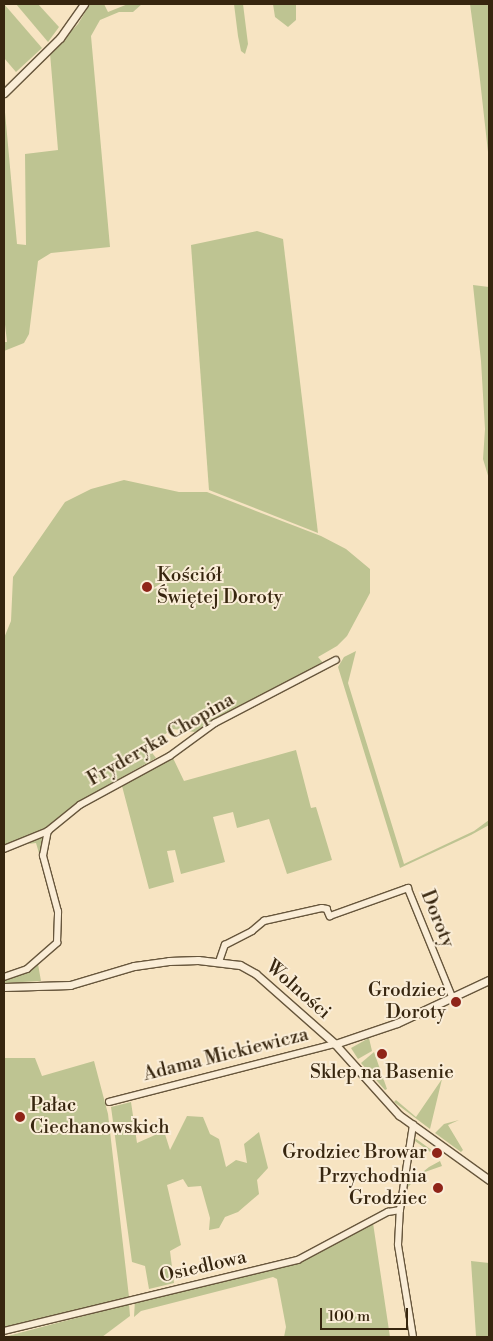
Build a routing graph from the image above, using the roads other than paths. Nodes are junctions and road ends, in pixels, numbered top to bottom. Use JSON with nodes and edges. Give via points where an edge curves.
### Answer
{"nodes":[{"id":1,"x":84,"y":4,"type":"edge"},
{"id":2,"x":4,"y":93,"type":"edge"},
{"id":3,"x":336,"y":660,"type":"dead end"},
{"id":4,"x":48,"y":831,"type":"junction"},
{"id":5,"x":4,"y":850,"type":"edge"},
{"id":6,"x":220,"y":962,"type":"junction"},
{"id":7,"x":4,"y":977,"type":"edge"},
{"id":8,"x":489,"y":980,"type":"edge"},
{"id":9,"x":4,"y":987,"type":"edge"},
{"id":10,"x":453,"y":998,"type":"junction"},
{"id":11,"x":335,"y":1044,"type":"junction"},
{"id":12,"x":109,"y":1102,"type":"dead end"},
{"id":13,"x":413,"y":1125,"type":"junction"},
{"id":14,"x":489,"y":1180,"type":"edge"},
{"id":15,"x":400,"y":1210,"type":"junction"},
{"id":16,"x":4,"y":1331,"type":"edge"},
{"id":17,"x":413,"y":1337,"type":"edge"}],
"edges":[{"from":1,"to":2,"type":"street","via":[[60,38]]},
{"from":3,"to":4,"type":"street","name":"Fryderyka Chopina","via":[[215,724],[170,756],[80,805]]},
{"from":4,"to":5,"type":"street","name":"Fryderyka Chopina"},
{"from":4,"to":7,"type":"street","via":[[43,856],[58,912],[57,943],[27,969]]},
{"from":6,"to":9,"type":"street","name":"Wolności","via":[[150,963],[70,985]]},
{"from":6,"to":10,"type":"street","name":"Doroty","via":[[224,945],[252,931],[264,920],[322,908],[327,909],[330,916],[408,888]]},
{"from":6,"to":11,"type":"street","name":"Wolności","via":[[240,965],[256,974]]},
{"from":8,"to":10,"type":"street","name":"Adama Mickiewicza"},
{"from":10,"to":11,"type":"street","name":"Adama Mickiewicza","via":[[397,1023]]},
{"from":11,"to":12,"type":"street","name":"Adama Mickiewicza"},
{"from":11,"to":13,"type":"street","name":"Wolności","via":[[379,1095]]},
{"from":13,"to":14,"type":"street","name":"Wolności"},
{"from":13,"to":15,"type":"street"},
{"from":15,"to":16,"type":"street","name":"Osiedlowa","via":[[388,1212],[298,1260]]},
{"from":15,"to":17,"type":"street","via":[[398,1245]]}]}
